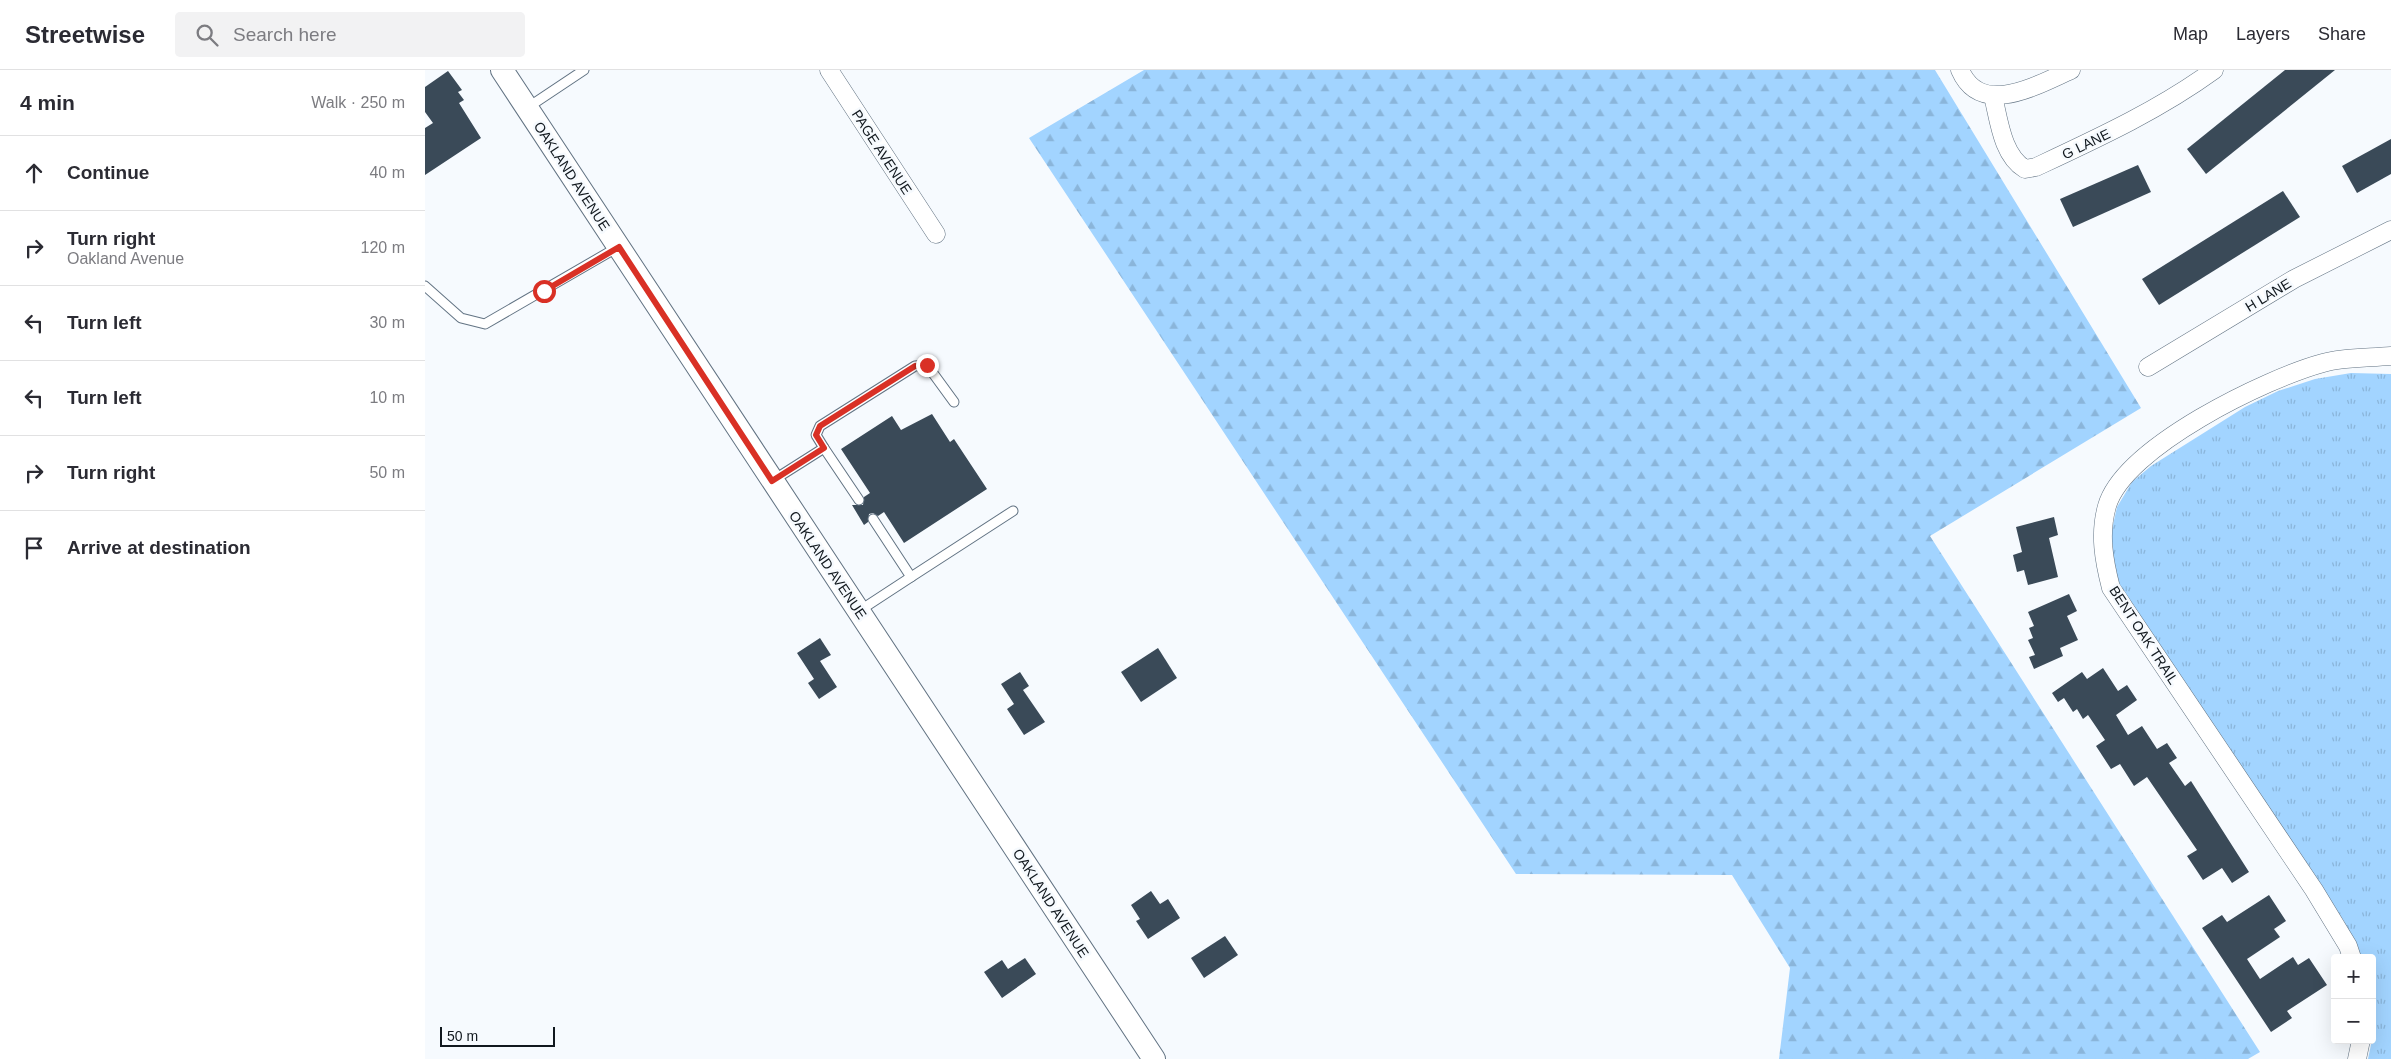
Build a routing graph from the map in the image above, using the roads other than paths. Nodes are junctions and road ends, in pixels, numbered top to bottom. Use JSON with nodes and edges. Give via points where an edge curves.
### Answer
{"nodes":[{"id":1,"x":502,"y":70,"type":"edge"},
{"id":2,"x":584,"y":70,"type":"edge"},
{"id":3,"x":829,"y":70,"type":"edge"},
{"id":4,"x":1960,"y":70,"type":"edge"},
{"id":5,"x":2071,"y":70,"type":"edge"},
{"id":6,"x":2214,"y":70,"type":"edge"},
{"id":7,"x":1993,"y":96,"type":"junction"},
{"id":8,"x":527,"y":108,"type":"junction"},
{"id":9,"x":2391,"y":230,"type":"edge"},
{"id":10,"x":936,"y":234,"type":"dead end"},
{"id":11,"x":619,"y":247,"type":"junction"},
{"id":12,"x":425,"y":286,"type":"edge"},
{"id":13,"x":2391,"y":356,"type":"edge"},
{"id":14,"x":2148,"y":367,"type":"dead end"},
{"id":15,"x":954,"y":402,"type":"dead end"},
{"id":16,"x":824,"y":448,"type":"junction"},
{"id":17,"x":772,"y":481,"type":"junction"},
{"id":18,"x":859,"y":500,"type":"dead end"},
{"id":19,"x":1013,"y":511,"type":"dead end"},
{"id":20,"x":873,"y":519,"type":"dead end"},
{"id":21,"x":911,"y":578,"type":"junction"},
{"id":22,"x":859,"y":611,"type":"junction"},
{"id":23,"x":2351,"y":954,"type":"edge"},
{"id":24,"x":2360,"y":1044,"type":"edge"},
{"id":25,"x":1154,"y":1059,"type":"edge"},
{"id":26,"x":2357,"y":1059,"type":"edge"}],
"edges":[{"from":1,"to":8,"type":"street","name":"OAKLAND AVENUE"},
{"from":2,"to":8,"type":"lane"},
{"from":3,"to":10,"type":"street","name":"PAGE AVENUE"},
{"from":4,"to":7,"type":"street","via":[[1971,87]]},
{"from":5,"to":7,"type":"street","via":[[2013,93]]},
{"from":6,"to":7,"type":"street","name":"G LANE","via":[[2139,118],[2036,167],[2025,169],[2016,163],[2004,139]]},
{"from":8,"to":11,"type":"street","name":"OAKLAND AVENUE"},
{"from":9,"to":14,"type":"street","name":"H LANE","via":[[2293,279]]},
{"from":11,"to":12,"type":"lane","via":[[485,324],[461,318]]},
{"from":11,"to":17,"type":"street","name":"OAKLAND AVENUE"},
{"from":13,"to":23,"type":"street","name":"BENT OAK TRAIL","via":[[2325,362],[2284,375],[2247,391],[2165,442],[2125,476],[2108,505],[2102,539],[2111,588],[2313,890]]},
{"from":15,"to":16,"type":"lane","via":[[927,365],[915,366],[820,426],[816,435]]},
{"from":16,"to":17,"type":"lane"},
{"from":16,"to":18,"type":"lane"},
{"from":17,"to":22,"type":"street","name":"OAKLAND AVENUE"},
{"from":19,"to":21,"type":"lane"},
{"from":20,"to":21,"type":"lane"},
{"from":21,"to":22,"type":"lane"},
{"from":22,"to":25,"type":"street","name":"OAKLAND AVENUE"},
{"from":24,"to":26,"type":"street"}]}
